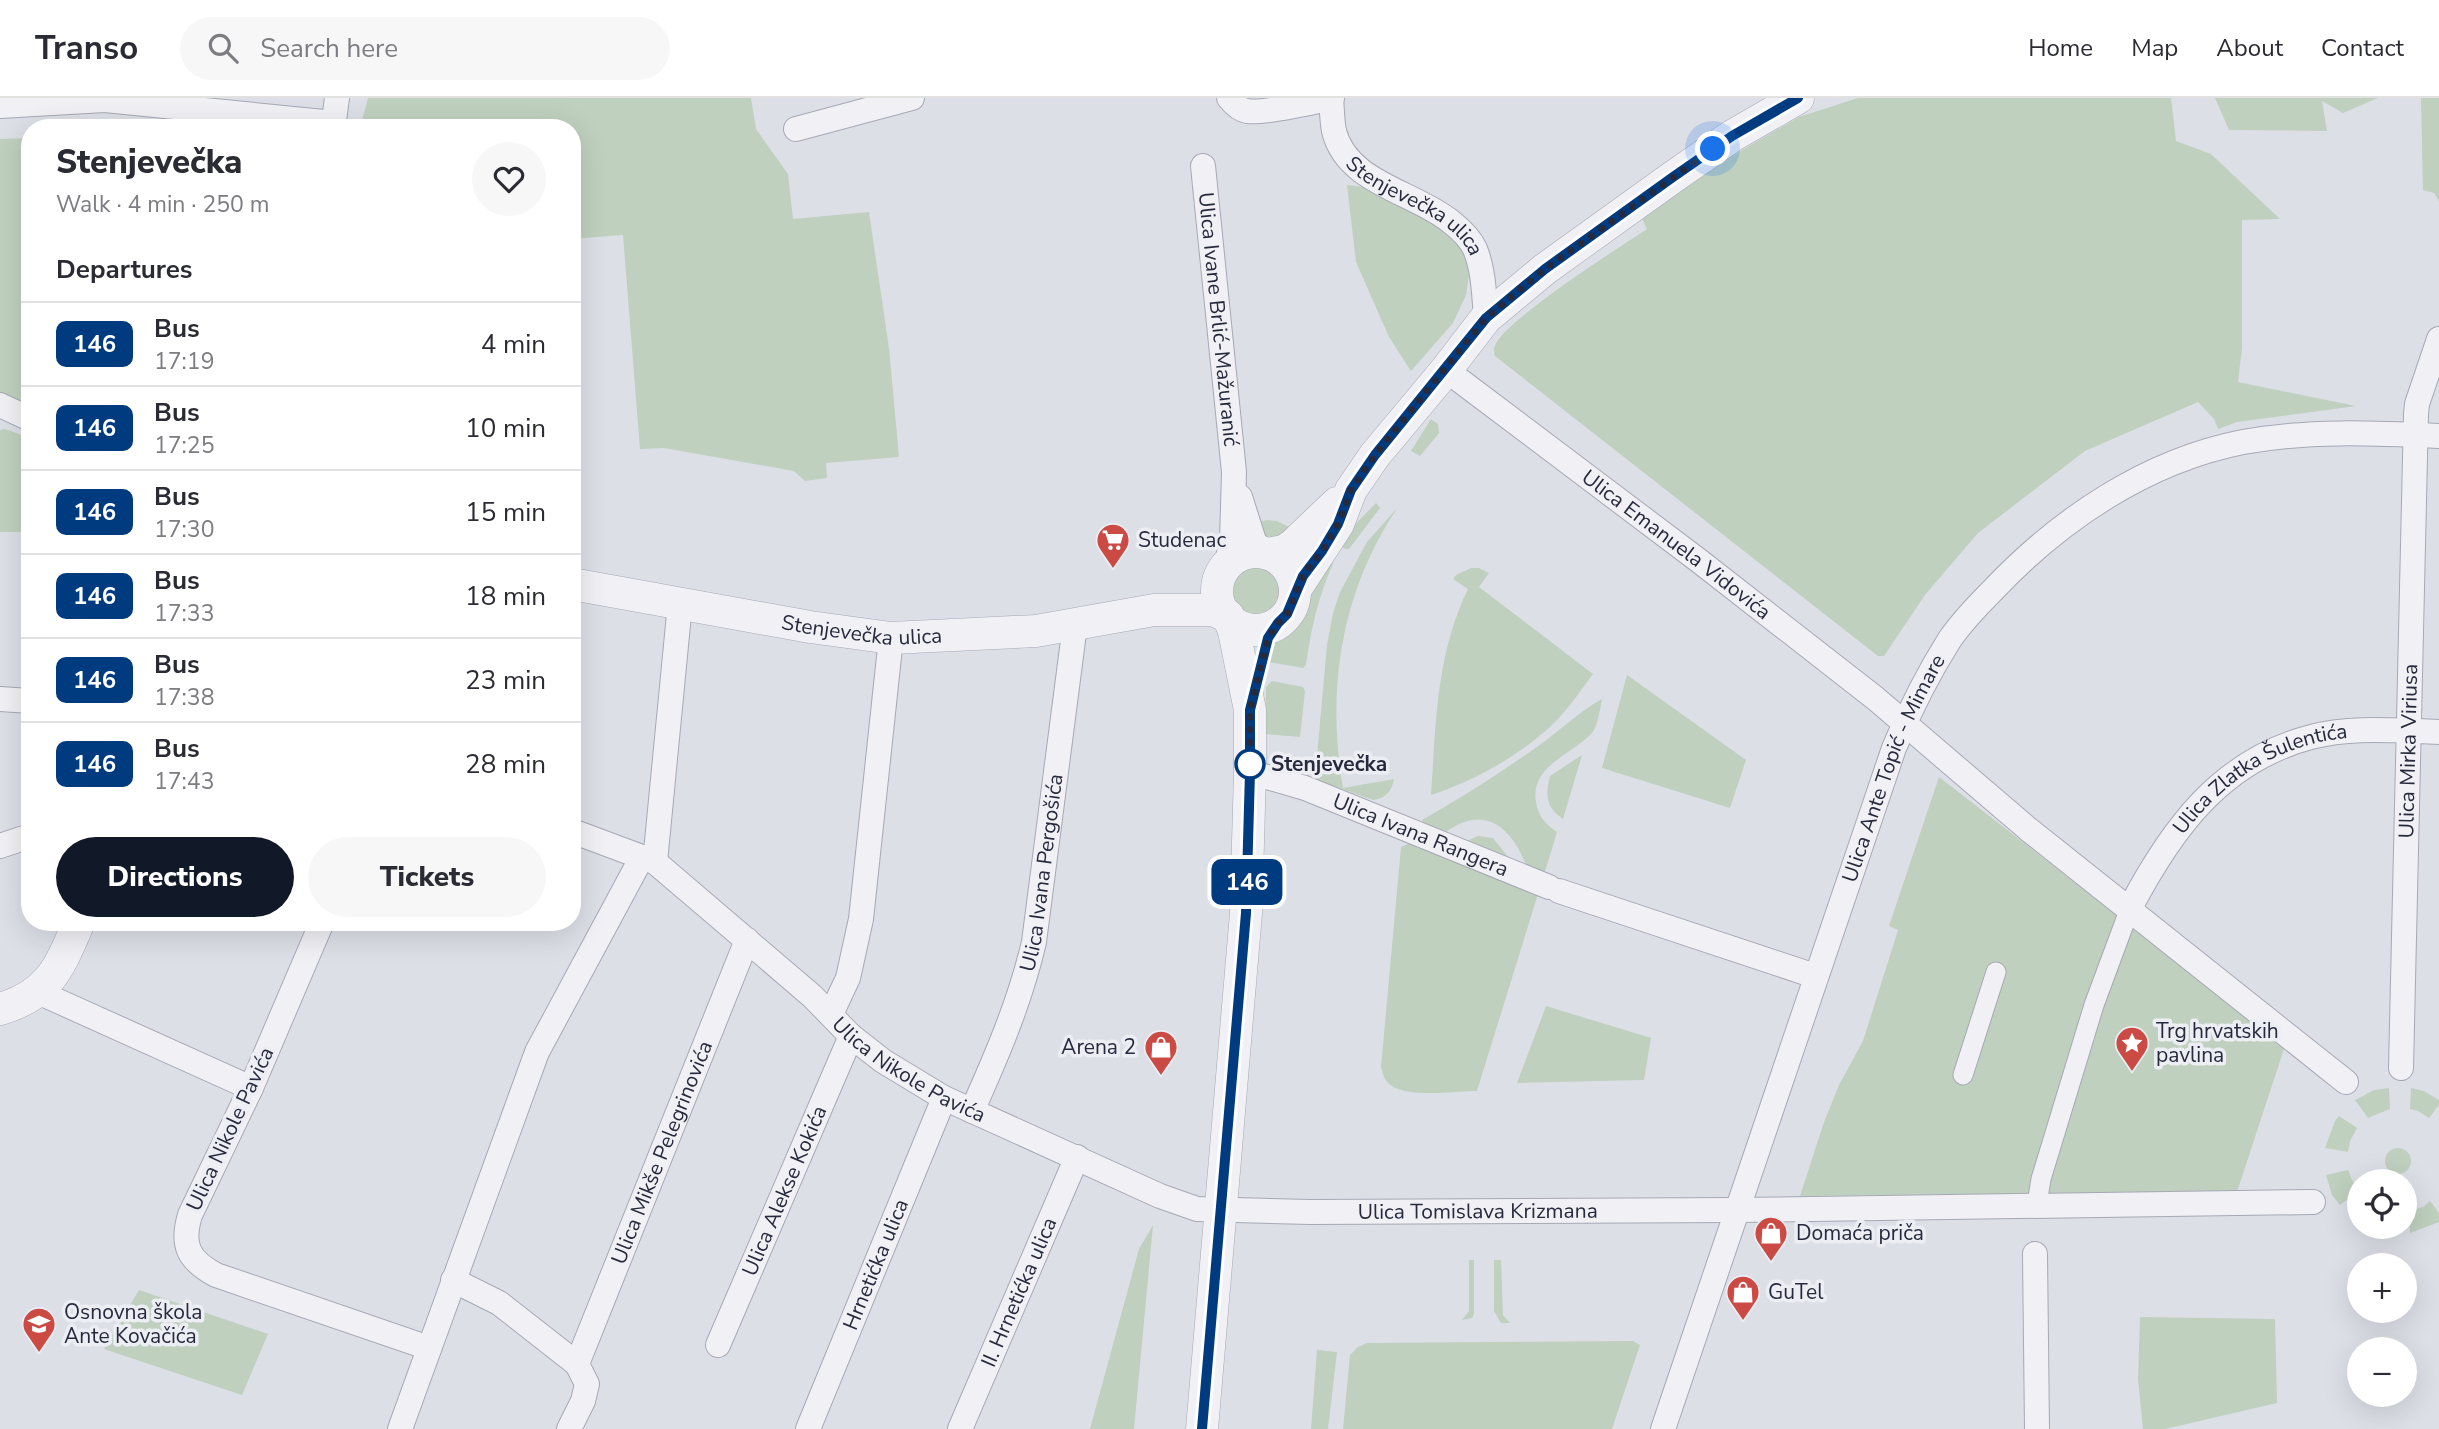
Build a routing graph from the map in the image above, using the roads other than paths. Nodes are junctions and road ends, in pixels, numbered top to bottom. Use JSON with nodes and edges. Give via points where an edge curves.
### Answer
{"nodes":[{"id":1,"x":337,"y":98,"type":"edge"},
{"id":2,"x":912,"y":98,"type":"edge"},
{"id":3,"x":1332,"y":98,"type":"edge"},
{"id":4,"x":1798,"y":98,"type":"edge"},
{"id":5,"x":9,"y":105,"type":"edge"},
{"id":6,"x":1238,"y":105,"type":"edge"},
{"id":7,"x":278,"y":119,"type":"edge"},
{"id":8,"x":334,"y":119,"type":"edge"},
{"id":9,"x":796,"y":129,"type":"dead end"},
{"id":10,"x":1203,"y":166,"type":"dead end"},
{"id":11,"x":1486,"y":318,"type":"junction"},
{"id":12,"x":2439,"y":339,"type":"edge"},
{"id":13,"x":1446,"y":370,"type":"junction"},
{"id":14,"x":0,"y":405,"type":"edge"},
{"id":15,"x":21,"y":415,"type":"edge"},
{"id":16,"x":2428,"y":435,"type":"edge"},
{"id":17,"x":1234,"y":472,"type":"junction"},
{"id":18,"x":1351,"y":490,"type":"junction"},
{"id":19,"x":1267,"y":553,"type":"junction"},
{"id":20,"x":1224,"y":571,"type":"junction"},
{"id":21,"x":581,"y":586,"type":"edge"},
{"id":22,"x":1295,"y":590,"type":"junction"},
{"id":23,"x":680,"y":604,"type":"junction"},
{"id":24,"x":1154,"y":610,"type":"junction"},
{"id":25,"x":1228,"y":617,"type":"junction"},
{"id":26,"x":1278,"y":623,"type":"junction"},
{"id":27,"x":1075,"y":625,"type":"junction"},
{"id":28,"x":891,"y":638,"type":"junction"},
{"id":29,"x":0,"y":699,"type":"edge"},
{"id":30,"x":21,"y":700,"type":"edge"},
{"id":31,"x":1250,"y":710,"type":"junction"},
{"id":32,"x":1904,"y":723,"type":"junction"},
{"id":33,"x":2409,"y":731,"type":"junction"},
{"id":34,"x":2439,"y":732,"type":"edge"},
{"id":35,"x":1250,"y":772,"type":"junction"},
{"id":36,"x":581,"y":834,"type":"edge"},
{"id":37,"x":21,"y":839,"type":"edge"},
{"id":38,"x":0,"y":846,"type":"edge"},
{"id":39,"x":649,"y":860,"type":"junction"},
{"id":40,"x":2130,"y":908,"type":"junction"},
{"id":41,"x":75,"y":931,"type":"edge"},
{"id":42,"x":318,"y":931,"type":"edge"},
{"id":43,"x":747,"y":940,"type":"junction"},
{"id":44,"x":1996,"y":972,"type":"dead end"},
{"id":45,"x":1815,"y":975,"type":"junction"},
{"id":46,"x":38,"y":992,"type":"junction"},
{"id":47,"x":0,"y":1009,"type":"edge"},
{"id":48,"x":831,"y":1014,"type":"junction"},
{"id":49,"x":851,"y":1036,"type":"junction"},
{"id":50,"x":2401,"y":1068,"type":"dead end"},
{"id":51,"x":1963,"y":1075,"type":"dead end"},
{"id":52,"x":2346,"y":1082,"type":"dead end"},
{"id":53,"x":251,"y":1088,"type":"junction"},
{"id":54,"x":944,"y":1098,"type":"junction"},
{"id":55,"x":972,"y":1111,"type":"junction"},
{"id":56,"x":1077,"y":1157,"type":"junction"},
{"id":57,"x":2313,"y":1202,"type":"dead end"},
{"id":58,"x":2037,"y":1204,"type":"junction"},
{"id":59,"x":1221,"y":1210,"type":"junction"},
{"id":60,"x":1736,"y":1210,"type":"junction"},
{"id":61,"x":2035,"y":1254,"type":"dead end"},
{"id":62,"x":453,"y":1280,"type":"junction"},
{"id":63,"x":718,"y":1345,"type":"dead end"},
{"id":64,"x":429,"y":1348,"type":"junction"},
{"id":65,"x":577,"y":1364,"type":"junction"},
{"id":66,"x":400,"y":1429,"type":"edge"},
{"id":67,"x":569,"y":1429,"type":"edge"},
{"id":68,"x":808,"y":1429,"type":"edge"},
{"id":69,"x":960,"y":1429,"type":"edge"},
{"id":70,"x":1202,"y":1429,"type":"edge"},
{"id":71,"x":1663,"y":1429,"type":"edge"},
{"id":72,"x":2037,"y":1429,"type":"edge"}],
"edges":[{"from":1,"to":8,"type":"street"},
{"from":2,"to":9,"type":"street"},
{"from":3,"to":6,"type":"street","via":[[1284,108]]},
{"from":3,"to":11,"type":"street","name":"Stenjevečka ulica","via":[[1339,145],[1359,171],[1438,212],[1474,247]]},
{"from":4,"to":11,"type":"street","via":[[1673,177],[1545,269]]},
{"from":5,"to":7,"type":"street","via":[[105,100]]},
{"from":10,"to":17,"type":"street","name":"Ulica Ivane Brlić-Mažuranić"},
{"from":11,"to":13,"type":"street"},
{"from":12,"to":16,"type":"street","name":"Ulica Mirka Viriusa","via":[[2417,404]]},
{"from":13,"to":18,"type":"street"},
{"from":13,"to":32,"type":"street","name":"Ulica Emanuela Vidovića"},
{"from":14,"to":15,"type":"street"},
{"from":16,"to":32,"type":"street","name":"Ulica Ante Topić - Mimare","via":[[2300,435],[2240,443],[2183,458],[2124,487],[2058,530],[1979,605],[1950,639]]},
{"from":16,"to":33,"type":"street","name":"Ulica Mirka Viriusa"},
{"from":17,"to":19,"type":"street","name":"Ulica Ivane Brlić-Mažuranić","via":[[1254,541]]},
{"from":17,"to":20,"type":"street","name":"Ulica Ivane Brlić-Mažuranić","via":[[1232,541]]},
{"from":18,"to":19,"type":"street","via":[[1293,545]]},
{"from":18,"to":22,"type":"street","via":[[1338,524]]},
{"from":19,"to":20,"type":"street","via":[[1246,553]]},
{"from":19,"to":22,"type":"street","via":[[1286,566]]},
{"from":20,"to":24,"type":"street","name":"Stenjevečka ulica","via":[[1200,592]]},
{"from":20,"to":25,"type":"street","via":[[1219,599]]},
{"from":21,"to":23,"type":"street","name":"Stenjevečka ulica"},
{"from":22,"to":26,"type":"street","via":[[1294,603]]},
{"from":23,"to":28,"type":"street","name":"Stenjevečka ulica"},
{"from":23,"to":39,"type":"street"},
{"from":24,"to":25,"type":"street","name":"Stenjevečka ulica","via":[[1212,610]]},
{"from":24,"to":27,"type":"street","name":"Stenjevečka ulica"},
{"from":25,"to":26,"type":"street","via":[[1254,630]]},
{"from":25,"to":31,"type":"street"},
{"from":26,"to":31,"type":"street","via":[[1264,649]]},
{"from":27,"to":28,"type":"street","name":"Stenjevečka ulica"},
{"from":27,"to":55,"type":"street","name":"Ulica Ivana Pergošića","via":[[1034,943],[1025,984]]},
{"from":28,"to":48,"type":"street","via":[[861,919],[848,978]]},
{"from":29,"to":30,"type":"street"},
{"from":31,"to":35,"type":"street"},
{"from":32,"to":40,"type":"street"},
{"from":32,"to":45,"type":"street","name":"Ulica Ante Topić - Mimare"},
{"from":33,"to":34,"type":"street","name":"Ulica Zlatka Šulentića"},
{"from":33,"to":40,"type":"street","name":"Ulica Zlatka Šulentića","via":[[2358,730],[2311,737],[2244,766],[2211,791],[2179,827]]},
{"from":33,"to":50,"type":"street","name":"Ulica Mirka Viriusa"},
{"from":35,"to":45,"type":"street","name":"Ulica Ivana Rangera","via":[[1306,788],[1554,889]]},
{"from":35,"to":59,"type":"street","via":[[1246,913]]},
{"from":36,"to":39,"type":"street","name":"Ulica Nikole Pavića"},
{"from":37,"to":38,"type":"street"},
{"from":39,"to":43,"type":"street","name":"Ulica Nikole Pavića"},
{"from":39,"to":62,"type":"street","via":[[537,1052]]},
{"from":40,"to":52,"type":"street"},
{"from":40,"to":58,"type":"street","via":[[2094,1005]]},
{"from":41,"to":46,"type":"street","via":[[61,965]]},
{"from":42,"to":53,"type":"street","name":"Ulica Nikole Pavića"},
{"from":43,"to":48,"type":"street","name":"Ulica Nikole Pavića"},
{"from":43,"to":65,"type":"street","name":"Ulica Mikše Pelegrinovića"},
{"from":44,"to":51,"type":"street"},
{"from":45,"to":60,"type":"street","name":"Ulica Ante Topić - Mimare"},
{"from":46,"to":47,"type":"street"},
{"from":46,"to":53,"type":"street"},
{"from":48,"to":49,"type":"street","name":"Ulica Nikole Pavića"},
{"from":49,"to":54,"type":"street","name":"Ulica Nikole Pavića"},
{"from":49,"to":63,"type":"street","name":"Ulica Alekse Kokića"},
{"from":53,"to":64,"type":"street","name":"Ulica Nikole Pavića","via":[[190,1215],[185,1231],[193,1258],[216,1275]]},
{"from":54,"to":55,"type":"street","name":"Ulica Nikole Pavića"},
{"from":54,"to":68,"type":"street","name":"Hrnetićka ulica"},
{"from":55,"to":56,"type":"street","name":"Ulica Nikole Pavića"},
{"from":56,"to":59,"type":"street","name":"Ulica Nikole Pavića","via":[[1187,1207]]},
{"from":56,"to":69,"type":"street","name":"II. Hrnetićka ulica"},
{"from":57,"to":58,"type":"street"},
{"from":58,"to":60,"type":"street"},
{"from":59,"to":60,"type":"street","name":"Ulica Tomislava Krizmana"},
{"from":59,"to":70,"type":"street"},
{"from":60,"to":71,"type":"street","name":"Ulica Ante Topić - Mimare"},
{"from":61,"to":72,"type":"street"},
{"from":62,"to":64,"type":"street"},
{"from":62,"to":65,"type":"street","via":[[499,1303]]},
{"from":64,"to":66,"type":"street"},
{"from":65,"to":67,"type":"street","via":[[587,1384]]}]}
